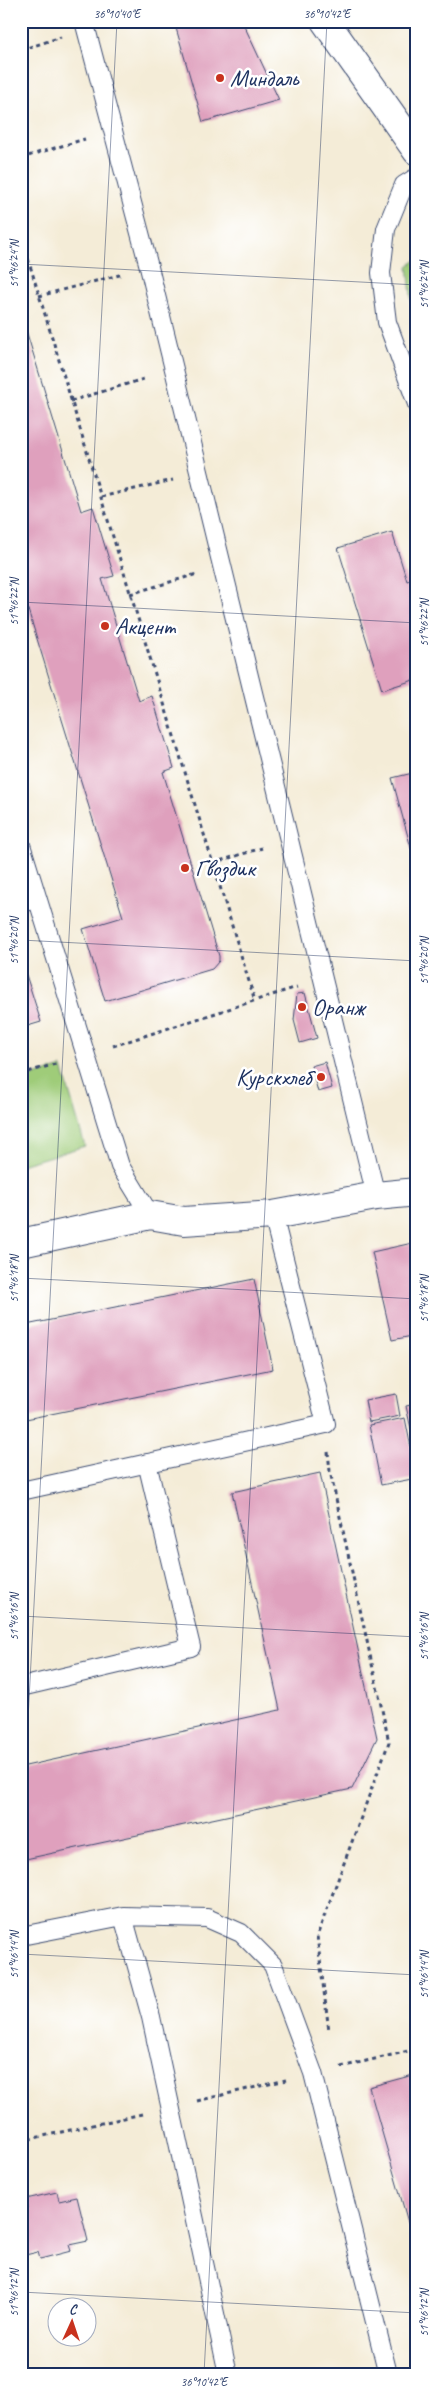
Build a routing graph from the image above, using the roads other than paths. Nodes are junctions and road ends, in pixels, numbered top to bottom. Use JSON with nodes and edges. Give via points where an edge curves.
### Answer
{"nodes":[{"id":1,"x":325,"y":21,"type":"edge"},
{"id":2,"x":85,"y":25,"type":"edge"},
{"id":3,"x":417,"y":151,"type":"edge"},
{"id":4,"x":417,"y":177,"type":"edge"},
{"id":5,"x":417,"y":404,"type":"edge"},
{"id":6,"x":21,"y":845,"type":"edge"},
{"id":7,"x":29,"y":901,"type":"edge"},
{"id":8,"x":417,"y":1192,"type":"edge"},
{"id":9,"x":376,"y":1196,"type":"junction"},
{"id":10,"x":150,"y":1215,"type":"junction"},
{"id":11,"x":273,"y":1215,"type":"junction"},
{"id":12,"x":21,"y":1243,"type":"edge"},
{"id":13,"x":147,"y":1463,"type":"junction"},
{"id":14,"x":21,"y":1491,"type":"edge"},
{"id":15,"x":21,"y":1687,"type":"edge"},
{"id":16,"x":123,"y":1916,"type":"junction"},
{"id":17,"x":21,"y":1936,"type":"edge"},
{"id":18,"x":228,"y":2374,"type":"edge"},
{"id":19,"x":388,"y":2374,"type":"edge"}],
"edges":[{"from":1,"to":3,"type":"street"},
{"from":2,"to":9,"type":"lane","via":[[149,267]]},
{"from":4,"to":5,"type":"lane","via":[[404,185],[386,229],[381,274],[387,322]]},
{"from":6,"to":7,"type":"lane"},
{"from":7,"to":10,"type":"lane","via":[[85,1055],[120,1166]]},
{"from":8,"to":9,"type":"street"},
{"from":9,"to":11,"type":"street"},
{"from":10,"to":11,"type":"street","via":[[184,1221]]},
{"from":10,"to":12,"type":"street"},
{"from":11,"to":13,"type":"lane","via":[[326,1424]]},
{"from":13,"to":14,"type":"lane"},
{"from":13,"to":15,"type":"lane","via":[[191,1647]]},
{"from":16,"to":17,"type":"lane"},
{"from":16,"to":18,"type":"lane","via":[[151,2017]]},
{"from":16,"to":19,"type":"lane","via":[[207,1918],[241,1933],[273,1965],[313,2073]]}]}
